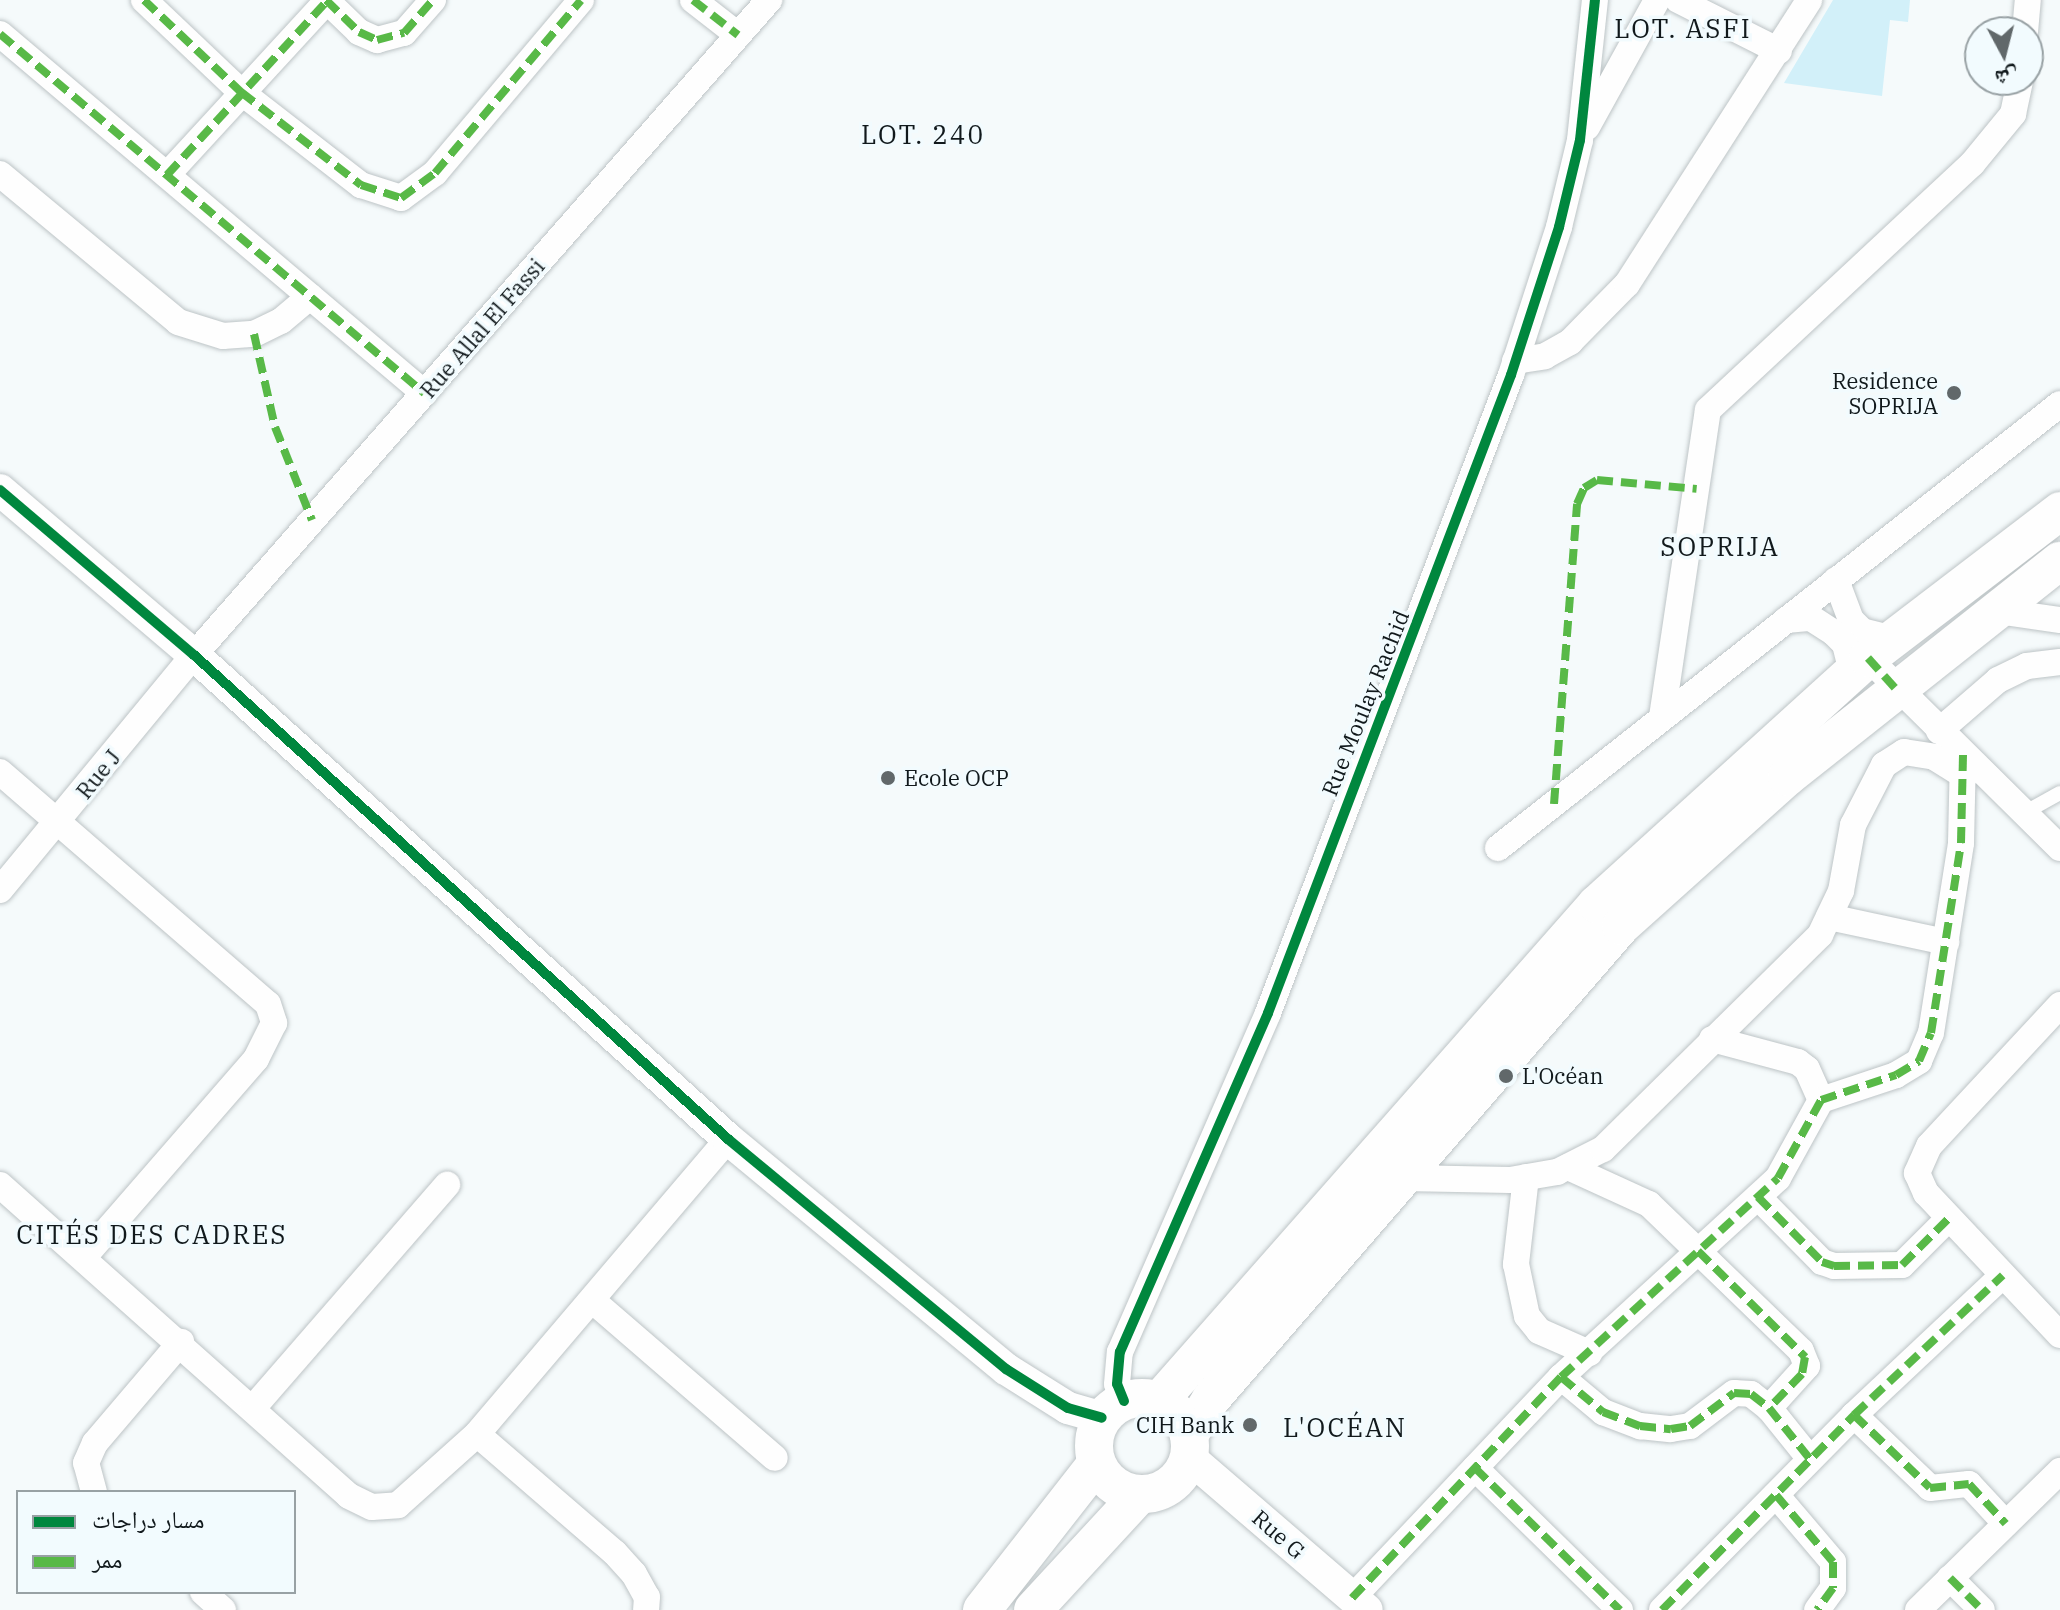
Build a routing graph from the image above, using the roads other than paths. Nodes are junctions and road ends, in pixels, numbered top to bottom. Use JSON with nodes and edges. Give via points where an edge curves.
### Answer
{"nodes":[{"id":1,"x":144,"y":0,"type":"edge"},
{"id":2,"x":327,"y":0,"type":"edge"},
{"id":3,"x":433,"y":0,"type":"edge"},
{"id":4,"x":581,"y":0,"type":"edge"},
{"id":5,"x":693,"y":0,"type":"edge"},
{"id":6,"x":769,"y":0,"type":"edge"},
{"id":7,"x":1595,"y":0,"type":"edge"},
{"id":8,"x":1657,"y":0,"type":"edge"},
{"id":9,"x":1678,"y":0,"type":"edge"},
{"id":10,"x":1809,"y":0,"type":"edge"},
{"id":11,"x":0,"y":34,"type":"edge"},
{"id":12,"x":738,"y":35,"type":"junction"},
{"id":13,"x":1779,"y":51,"type":"junction"},
{"id":14,"x":241,"y":92,"type":"junction"},
{"id":15,"x":2017,"y":96,"type":"edge"},
{"id":16,"x":1580,"y":140,"type":"junction"},
{"id":17,"x":0,"y":174,"type":"edge"},
{"id":18,"x":167,"y":175,"type":"junction"},
{"id":19,"x":310,"y":297,"type":"junction"},
{"id":20,"x":1515,"y":361,"type":"junction"},
{"id":21,"x":424,"y":393,"type":"junction"},
{"id":22,"x":2060,"y":404,"type":"edge"},
{"id":23,"x":0,"y":490,"type":"edge"},
{"id":24,"x":2060,"y":511,"type":"edge"},
{"id":25,"x":2060,"y":561,"type":"edge"},
{"id":26,"x":1836,"y":580,"type":"junction"},
{"id":27,"x":1997,"y":611,"type":"junction"},
{"id":28,"x":1786,"y":620,"type":"junction"},
{"id":29,"x":2060,"y":620,"type":"edge"},
{"id":30,"x":194,"y":655,"type":"junction"},
{"id":31,"x":1871,"y":657,"type":"junction"},
{"id":32,"x":2060,"y":662,"type":"edge"},
{"id":33,"x":1895,"y":688,"type":"junction"},
{"id":34,"x":1662,"y":717,"type":"junction"},
{"id":35,"x":1939,"y":731,"type":"junction"},
{"id":36,"x":1964,"y":765,"type":"junction"},
{"id":37,"x":0,"y":772,"type":"edge"},
{"id":38,"x":2060,"y":793,"type":"edge"},
{"id":39,"x":2024,"y":813,"type":"junction"},
{"id":40,"x":58,"y":824,"type":"junction"},
{"id":41,"x":1498,"y":848,"type":"dead end"},
{"id":42,"x":2060,"y":848,"type":"edge"},
{"id":43,"x":0,"y":890,"type":"edge"},
{"id":44,"x":1829,"y":917,"type":"junction"},
{"id":45,"x":1946,"y":942,"type":"junction"},
{"id":46,"x":2060,"y":1005,"type":"edge"},
{"id":47,"x":1712,"y":1039,"type":"junction"},
{"id":48,"x":1821,"y":1100,"type":"junction"},
{"id":49,"x":728,"y":1139,"type":"junction"},
{"id":50,"x":1568,"y":1167,"type":"junction"},
{"id":51,"x":1526,"y":1177,"type":"junction"},
{"id":52,"x":1403,"y":1178,"type":"junction"},
{"id":53,"x":0,"y":1185,"type":"edge"},
{"id":54,"x":447,"y":1185,"type":"dead end"},
{"id":55,"x":1758,"y":1197,"type":"junction"},
{"id":56,"x":1949,"y":1218,"type":"junction"},
{"id":57,"x":1698,"y":1251,"type":"junction"},
{"id":58,"x":84,"y":1257,"type":"junction"},
{"id":59,"x":2003,"y":1275,"type":"junction"},
{"id":60,"x":593,"y":1301,"type":"junction"},
{"id":61,"x":2060,"y":1335,"type":"edge"},
{"id":62,"x":181,"y":1342,"type":"junction"},
{"id":63,"x":1589,"y":1353,"type":"junction"},
{"id":64,"x":1561,"y":1377,"type":"junction"},
{"id":65,"x":1128,"y":1407,"type":"junction"},
{"id":66,"x":253,"y":1408,"type":"junction"},
{"id":67,"x":1769,"y":1408,"type":"junction"},
{"id":68,"x":1854,"y":1415,"type":"junction"},
{"id":69,"x":477,"y":1434,"type":"junction"},
{"id":70,"x":1189,"y":1446,"type":"junction"},
{"id":71,"x":775,"y":1458,"type":"dead end"},
{"id":72,"x":1810,"y":1459,"type":"junction"},
{"id":73,"x":1096,"y":1464,"type":"junction"},
{"id":74,"x":1475,"y":1468,"type":"junction"},
{"id":75,"x":2060,"y":1471,"type":"edge"},
{"id":76,"x":93,"y":1490,"type":"edge"},
{"id":77,"x":1139,"y":1495,"type":"junction"},
{"id":78,"x":1776,"y":1495,"type":"junction"},
{"id":79,"x":2006,"y":1524,"type":"junction"},
{"id":80,"x":1950,"y":1578,"type":"junction"},
{"id":81,"x":205,"y":1594,"type":"edge"},
{"id":82,"x":1360,"y":1604,"type":"edge"},
{"id":83,"x":223,"y":1610,"type":"edge"},
{"id":84,"x":646,"y":1610,"type":"edge"},
{"id":85,"x":982,"y":1610,"type":"edge"},
{"id":86,"x":1033,"y":1610,"type":"edge"},
{"id":87,"x":1620,"y":1610,"type":"edge"},
{"id":88,"x":1662,"y":1610,"type":"edge"},
{"id":89,"x":1817,"y":1610,"type":"edge"},
{"id":90,"x":1918,"y":1610,"type":"edge"},
{"id":91,"x":1982,"y":1610,"type":"edge"}],
"edges":[{"from":1,"to":14,"type":"street"},
{"from":2,"to":3,"type":"street","via":[[359,32],[377,40],[404,33]]},
{"from":2,"to":14,"type":"street"},
{"from":4,"to":14,"type":"street","via":[[435,173],[401,198],[361,185]]},
{"from":5,"to":12,"type":"street"},
{"from":6,"to":12,"type":"street","name":"Rue Allal El Fassi"},
{"from":7,"to":16,"type":"street","name":"Rue Moulay Rachid"},
{"from":8,"to":16,"type":"street"},
{"from":9,"to":13,"type":"street"},
{"from":10,"to":13,"type":"street"},
{"from":11,"to":18,"type":"street"},
{"from":12,"to":21,"type":"street","name":"Rue Allal El Fassi"},
{"from":13,"to":20,"type":"street","via":[[1627,284],[1570,342],[1545,356]]},
{"from":14,"to":18,"type":"street"},
{"from":15,"to":34,"type":"street","via":[[2013,114],[1972,164],[1708,410]]},
{"from":16,"to":20,"type":"street","name":"Rue Moulay Rachid","via":[[1559,227]]},
{"from":17,"to":19,"type":"street","via":[[178,322],[223,336],[254,334],[281,321]]},
{"from":18,"to":19,"type":"street"},
{"from":19,"to":21,"type":"street"},
{"from":20,"to":65,"type":"street","name":"Rue Moulay Rachid","via":[[1268,1013],[1120,1352],[1117,1384]]},
{"from":21,"to":30,"type":"street","name":"Rue Allal El Fassi"},
{"from":22,"to":26,"type":"street"},
{"from":23,"to":30,"type":"street"},
{"from":24,"to":31,"type":"main road"},
{"from":25,"to":27,"type":"main road"},
{"from":26,"to":28,"type":"street"},
{"from":26,"to":31,"type":"street"},
{"from":27,"to":29,"type":"street"},
{"from":27,"to":33,"type":"main road"},
{"from":28,"to":31,"type":"street","via":[[1811,618]]},
{"from":28,"to":34,"type":"street"},
{"from":30,"to":40,"type":"street","name":"Rue J"},
{"from":30,"to":49,"type":"street"},
{"from":31,"to":33,"type":"street"},
{"from":31,"to":65,"type":"main road","via":[[1711,795],[1597,904]]},
{"from":32,"to":35,"type":"street","via":[[2027,666],[1998,680]]},
{"from":33,"to":35,"type":"street"},
{"from":33,"to":52,"type":"main road","via":[[1621,926]]},
{"from":34,"to":41,"type":"street"},
{"from":35,"to":36,"type":"street"},
{"from":36,"to":39,"type":"street"},
{"from":36,"to":44,"type":"street","via":[[1904,752],[1884,765],[1853,825],[1841,891]]},
{"from":36,"to":45,"type":"street"},
{"from":37,"to":40,"type":"street"},
{"from":38,"to":39,"type":"lane"},
{"from":39,"to":42,"type":"street"},
{"from":40,"to":43,"type":"street","name":"Rue J"},
{"from":40,"to":58,"type":"street","via":[[268,1004],[274,1023],[256,1059]]},
{"from":44,"to":45,"type":"street"},
{"from":44,"to":47,"type":"street","via":[[1820,935]]},
{"from":45,"to":48,"type":"street","via":[[1931,1033],[1919,1061],[1896,1075]]},
{"from":46,"to":56,"type":"street","via":[[1919,1161],[1919,1183]]},
{"from":47,"to":48,"type":"street","via":[[1798,1062],[1807,1069]]},
{"from":47,"to":50,"type":"street","via":[[1603,1149]]},
{"from":48,"to":55,"type":"street","via":[[1788,1166]]},
{"from":49,"to":60,"type":"street"},
{"from":49,"to":65,"type":"street","via":[[1006,1369],[1068,1408]]},
{"from":50,"to":51,"type":"street"},
{"from":50,"to":57,"type":"street","via":[[1649,1204]]},
{"from":51,"to":52,"type":"street"},
{"from":51,"to":63,"type":"street","via":[[1516,1264],[1527,1316],[1539,1331]]},
{"from":52,"to":70,"type":"main road","via":[[1211,1399]]},
{"from":53,"to":58,"type":"street"},
{"from":54,"to":66,"type":"street"},
{"from":55,"to":56,"type":"street","via":[[1822,1262],[1834,1266],[1902,1265]]},
{"from":55,"to":57,"type":"street"},
{"from":56,"to":59,"type":"street"},
{"from":57,"to":63,"type":"street"},
{"from":57,"to":67,"type":"street","via":[[1805,1357],[1802,1374]]},
{"from":58,"to":62,"type":"street"},
{"from":59,"to":61,"type":"street"},
{"from":59,"to":68,"type":"street"},
{"from":60,"to":69,"type":"street"},
{"from":60,"to":71,"type":"street"},
{"from":62,"to":66,"type":"street"},
{"from":62,"to":76,"type":"street","via":[[95,1443],[86,1463]]},
{"from":63,"to":64,"type":"street"},
{"from":64,"to":67,"type":"street","via":[[1603,1412],[1640,1426],[1690,1426],[1734,1393],[1751,1394]]},
{"from":64,"to":74,"type":"street"},
{"from":65,"to":70,"type":"main road","via":[[1172,1409]]},
{"from":65,"to":73,"type":"main road","via":[[1093,1440]]},
{"from":66,"to":69,"type":"street","via":[[326,1477],[372,1507],[398,1505],[410,1497]]},
{"from":67,"to":72,"type":"street"},
{"from":68,"to":72,"type":"street"},
{"from":68,"to":79,"type":"street","via":[[1930,1488],[1969,1484]]},
{"from":69,"to":84,"type":"street","via":[[615,1553],[647,1597]]},
{"from":70,"to":77,"type":"main road","via":[[1168,1487]]},
{"from":70,"to":82,"type":"street","name":"Rue G"},
{"from":72,"to":78,"type":"street"},
{"from":73,"to":77,"type":"main road","via":[[1113,1485]]},
{"from":73,"to":85,"type":"main road"},
{"from":74,"to":82,"type":"street"},
{"from":74,"to":87,"type":"street"},
{"from":75,"to":79,"type":"street"},
{"from":77,"to":86,"type":"main road"},
{"from":78,"to":88,"type":"street"},
{"from":78,"to":89,"type":"street","via":[[1833,1562],[1833,1588]]},
{"from":79,"to":80,"type":"street"},
{"from":80,"to":90,"type":"street"},
{"from":80,"to":91,"type":"street"},
{"from":81,"to":83,"type":"street"}]}
